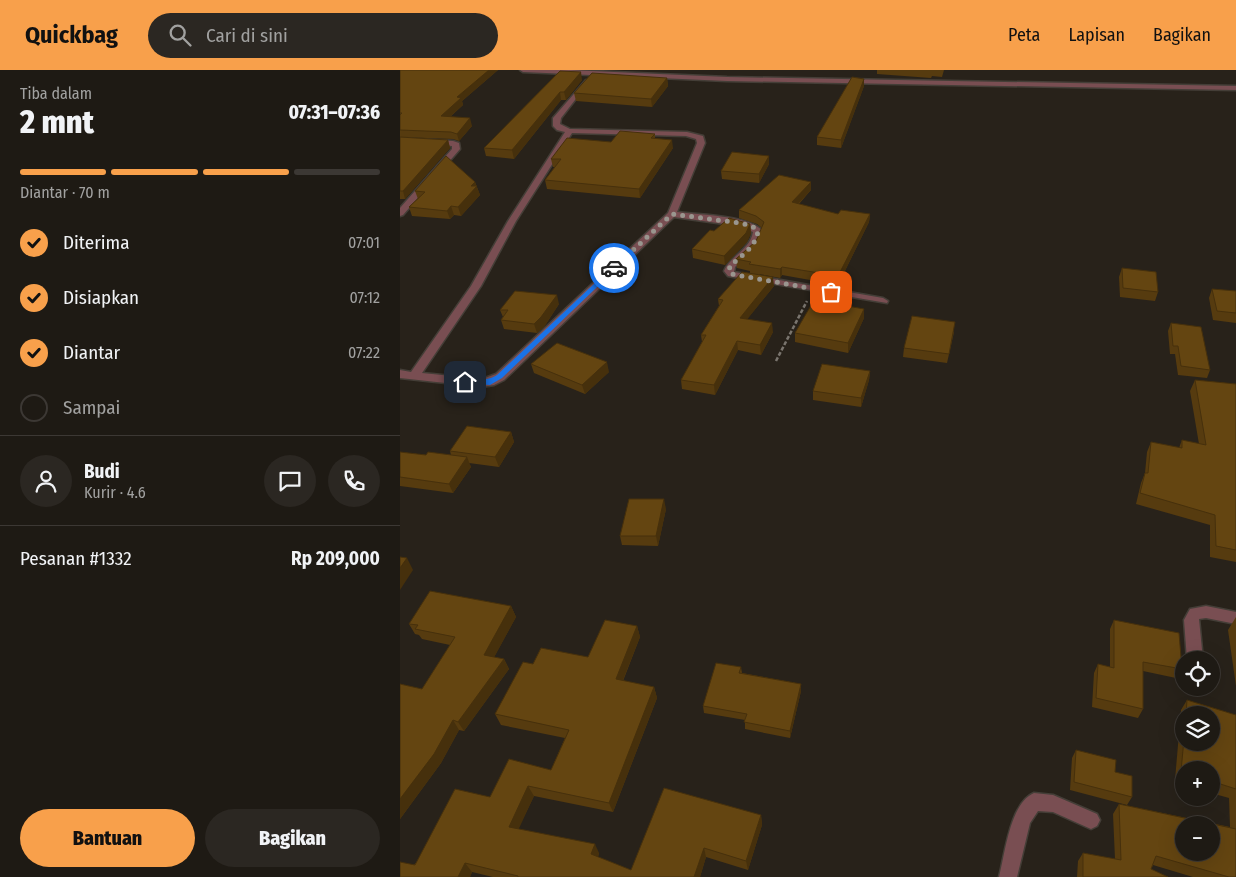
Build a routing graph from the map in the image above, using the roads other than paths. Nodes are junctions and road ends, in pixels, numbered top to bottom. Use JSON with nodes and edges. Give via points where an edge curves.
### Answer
{"nodes":[{"id":1,"x":523,"y":70,"type":"edge"},
{"id":2,"x":560,"y":71,"type":"edge"},
{"id":3,"x":593,"y":74,"type":"junction"},
{"id":4,"x":1236,"y":88,"type":"edge"},
{"id":5,"x":570,"y":131,"type":"junction"},
{"id":6,"x":400,"y":140,"type":"edge"},
{"id":7,"x":400,"y":213,"type":"edge"},
{"id":8,"x":672,"y":214,"type":"junction"},
{"id":9,"x":883,"y":301,"type":"dead end"},
{"id":10,"x":400,"y":374,"type":"edge"},
{"id":11,"x":414,"y":376,"type":"junction"},
{"id":12,"x":1236,"y":618,"type":"edge"},
{"id":13,"x":1194,"y":651,"type":"edge"},
{"id":14,"x":1091,"y":820,"type":"dead end"},
{"id":15,"x":1008,"y":877,"type":"edge"}],
"edges":[{"from":1,"to":2,"type":"street"},
{"from":2,"to":3,"type":"street"},
{"from":3,"to":4,"type":"street","via":[[727,79],[982,79]]},
{"from":3,"to":5,"type":"street","via":[[557,118],[556,124],[560,128]]},
{"from":5,"to":8,"type":"street","via":[[687,134],[700,138],[701,143]]},
{"from":5,"to":11,"type":"street","via":[[512,221],[476,286]]},
{"from":6,"to":7,"type":"street","via":[[456,145],[456,149]]},
{"from":8,"to":9,"type":"street","via":[[751,226],[758,230],[758,238],[730,266],[731,274]]},
{"from":8,"to":11,"type":"street","via":[[500,377],[482,383]]},
{"from":10,"to":11,"type":"street"},
{"from":12,"to":13,"type":"street","via":[[1195,613],[1191,620]]},
{"from":14,"to":15,"type":"street","via":[[1053,804],[1034,802],[1022,819]]}]}
